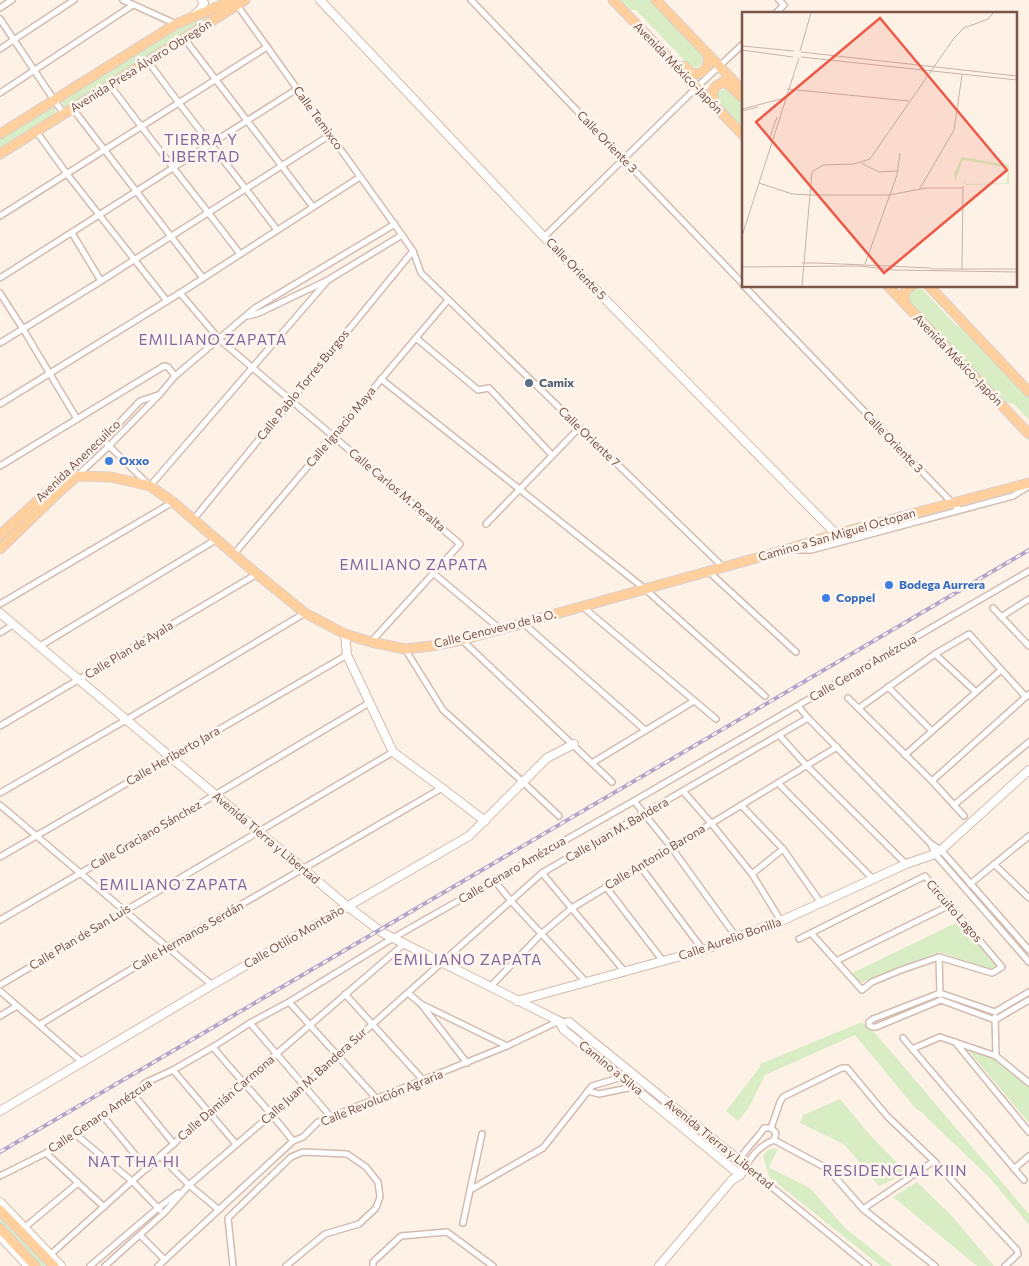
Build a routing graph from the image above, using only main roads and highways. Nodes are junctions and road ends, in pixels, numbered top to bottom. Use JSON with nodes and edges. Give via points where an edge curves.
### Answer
{"nodes":[{"id":1,"x":613,"y":0,"type":"edge"},
{"id":2,"x":656,"y":0,"type":"edge"},
{"id":3,"x":237,"y":1,"type":"edge"},
{"id":4,"x":221,"y":2,"type":"edge"},
{"id":5,"x":628,"y":15,"type":"junction"},
{"id":6,"x":708,"y":54,"type":"junction"},
{"id":7,"x":742,"y":90,"type":"edge"},
{"id":8,"x":742,"y":97,"type":"edge"},
{"id":9,"x":714,"y":105,"type":"junction"},
{"id":10,"x":0,"y":134,"type":"edge"},
{"id":11,"x":742,"y":134,"type":"edge"},
{"id":12,"x":0,"y":154,"type":"edge"},
{"id":13,"x":890,"y":288,"type":"edge"},
{"id":14,"x":909,"y":288,"type":"edge"},
{"id":15,"x":923,"y":288,"type":"edge"},
{"id":16,"x":930,"y":288,"type":"edge"},
{"id":17,"x":906,"y":305,"type":"junction"},
{"id":18,"x":954,"y":312,"type":"junction"},
{"id":19,"x":1029,"y":392,"type":"edge"},
{"id":20,"x":1005,"y":408,"type":"junction"},
{"id":21,"x":1029,"y":428,"type":"edge"},
{"id":22,"x":1029,"y":434,"type":"edge"},
{"id":23,"x":77,"y":476,"type":"junction"},
{"id":24,"x":64,"y":478,"type":"joint"},
{"id":25,"x":1028,"y":483,"type":"edge"},
{"id":26,"x":0,"y":536,"type":"edge"},
{"id":27,"x":0,"y":549,"type":"edge"},
{"id":28,"x":645,"y":588,"type":"joint"},
{"id":29,"x":0,"y":1210,"type":"edge"},
{"id":30,"x":0,"y":1228,"type":"edge"},
{"id":31,"x":35,"y":1266,"type":"edge"},
{"id":32,"x":54,"y":1266,"type":"edge"}],
"edges":[{"from":1,"to":5,"type":"main road","name":"Avenida México-Japón"},
{"from":2,"to":6,"type":"main road"},
{"from":3,"to":4,"type":"main road","name":"Avenida Presa Álvaro Obregón"},
{"from":3,"to":12,"type":"main road","name":"Avenida Presa Álvaro Obregón","via":[[210,23]]},
{"from":4,"to":10,"type":"main road","name":"Avenida Presa Álvaro Obregón","via":[[176,24]]},
{"from":5,"to":6,"type":"main road","via":[[636,15],[690,72],[701,73],[706,68]]},
{"from":5,"to":9,"type":"main road","name":"Avenida México-Japón"},
{"from":6,"to":7,"type":"main road"},
{"from":8,"to":9,"type":"main road","via":[[723,82],[713,89]]},
{"from":9,"to":11,"type":"main road","name":"Avenida México-Japón"},
{"from":13,"to":17,"type":"main road","name":"Avenida México-Japón"},
{"from":14,"to":17,"type":"main road","via":[[903,296]]},
{"from":15,"to":18,"type":"main road"},
{"from":16,"to":18,"type":"main road"},
{"from":17,"to":20,"type":"main road","name":"Avenida México-Japón"},
{"from":18,"to":19,"type":"main road"},
{"from":20,"to":21,"type":"main road"},
{"from":20,"to":22,"type":"main road","name":"Avenida México-Japón"},
{"from":23,"to":24,"type":"main road","name":"Calle Genovevo de la O."},
{"from":23,"to":27,"type":"main road","name":"Avenida Anenecuilco"},
{"from":23,"to":28,"type":"main road","name":"Calle Genovevo de la O.","via":[[111,477],[150,486],[305,613],[344,634],[405,649],[462,640]]},
{"from":24,"to":26,"type":"main road","name":"Avenida Anenecuilco"},
{"from":25,"to":28,"type":"main road","name":"Camino a San Miguel Octopan"},
{"from":29,"to":32,"type":"main road"},
{"from":30,"to":31,"type":"main road"}]}
